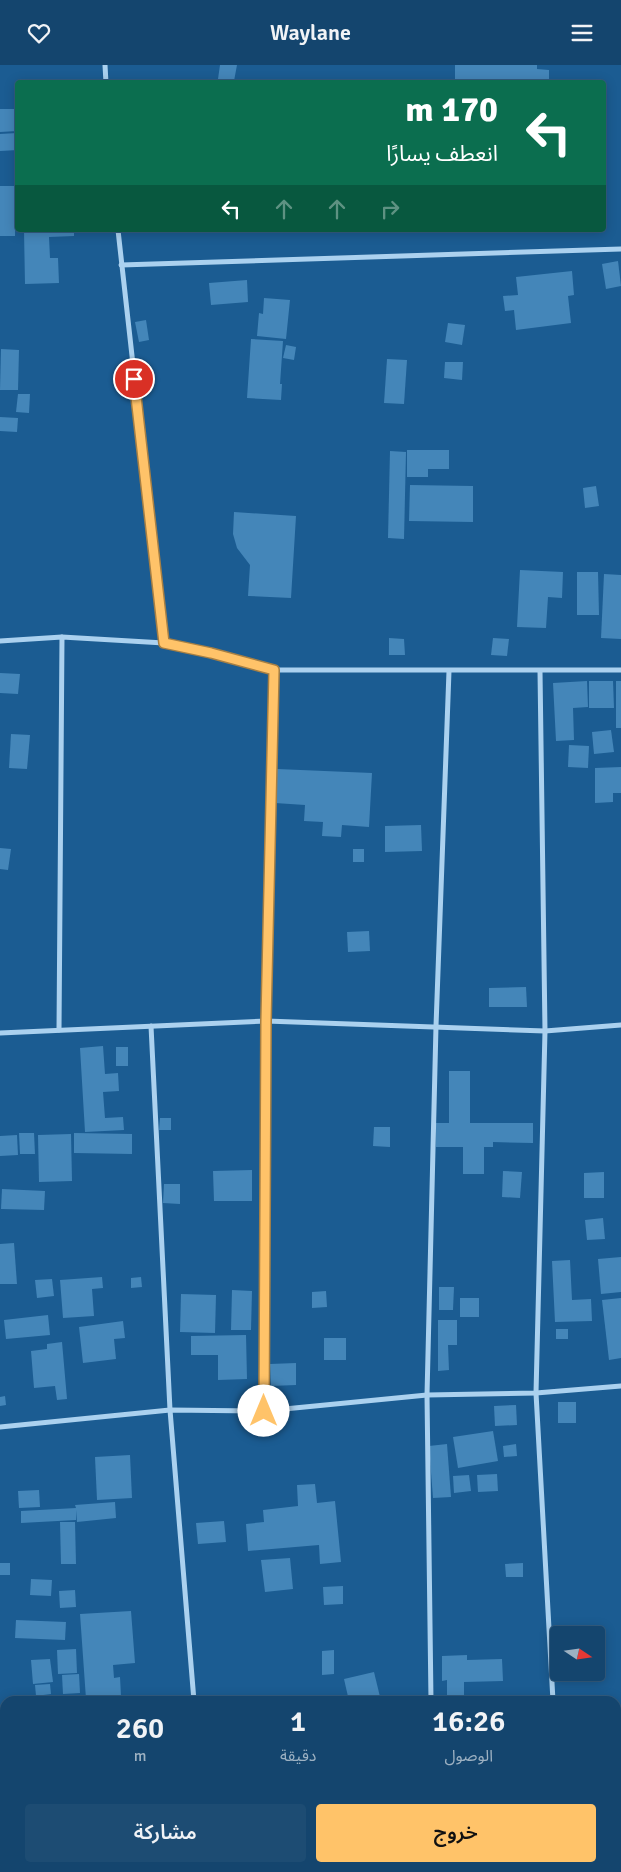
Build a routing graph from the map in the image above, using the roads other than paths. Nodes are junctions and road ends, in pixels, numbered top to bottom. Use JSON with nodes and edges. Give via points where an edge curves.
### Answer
{"nodes":[{"id":1,"x":105,"y":65,"type":"edge"},
{"id":2,"x":106,"y":80,"type":"edge"},
{"id":3,"x":118,"y":232,"type":"edge"},
{"id":4,"x":621,"y":249,"type":"edge"},
{"id":5,"x":121,"y":265,"type":"junction"},
{"id":6,"x":62,"y":637,"type":"junction"},
{"id":7,"x":0,"y":641,"type":"edge"},
{"id":8,"x":164,"y":643,"type":"junction"},
{"id":9,"x":274,"y":670,"type":"junction"},
{"id":10,"x":621,"y":670,"type":"edge"},
{"id":11,"x":449,"y":671,"type":"junction"},
{"id":12,"x":540,"y":671,"type":"junction"},
{"id":13,"x":266,"y":1021,"type":"junction"},
{"id":14,"x":621,"y":1025,"type":"edge"},
{"id":15,"x":151,"y":1026,"type":"junction"},
{"id":16,"x":436,"y":1026,"type":"junction"},
{"id":17,"x":59,"y":1030,"type":"junction"},
{"id":18,"x":545,"y":1031,"type":"junction"},
{"id":19,"x":0,"y":1033,"type":"edge"},
{"id":20,"x":621,"y":1386,"type":"edge"},
{"id":21,"x":536,"y":1393,"type":"junction"},
{"id":22,"x":427,"y":1395,"type":"junction"},
{"id":23,"x":170,"y":1410,"type":"junction"},
{"id":24,"x":264,"y":1411,"type":"junction"},
{"id":25,"x":0,"y":1427,"type":"edge"},
{"id":26,"x":194,"y":1696,"type":"edge"},
{"id":27,"x":431,"y":1696,"type":"edge"},
{"id":28,"x":553,"y":1696,"type":"edge"}],
"edges":[{"from":1,"to":2,"type":"street"},
{"from":3,"to":5,"type":"street"},
{"from":4,"to":5,"type":"street"},
{"from":5,"to":8,"type":"street"},
{"from":6,"to":7,"type":"street"},
{"from":6,"to":8,"type":"street"},
{"from":6,"to":17,"type":"street"},
{"from":8,"to":9,"type":"street"},
{"from":9,"to":11,"type":"street"},
{"from":9,"to":13,"type":"street"},
{"from":10,"to":12,"type":"street"},
{"from":11,"to":12,"type":"street"},
{"from":11,"to":16,"type":"street"},
{"from":12,"to":18,"type":"street"},
{"from":13,"to":15,"type":"street"},
{"from":13,"to":16,"type":"street"},
{"from":13,"to":24,"type":"street"},
{"from":14,"to":18,"type":"street"},
{"from":15,"to":17,"type":"street"},
{"from":15,"to":23,"type":"street"},
{"from":16,"to":18,"type":"street"},
{"from":16,"to":22,"type":"street"},
{"from":17,"to":19,"type":"street"},
{"from":18,"to":21,"type":"street"},
{"from":20,"to":21,"type":"street"},
{"from":21,"to":22,"type":"street"},
{"from":21,"to":28,"type":"street"},
{"from":22,"to":24,"type":"street"},
{"from":22,"to":27,"type":"street"},
{"from":23,"to":24,"type":"street"},
{"from":23,"to":25,"type":"street"},
{"from":23,"to":26,"type":"street"}]}
